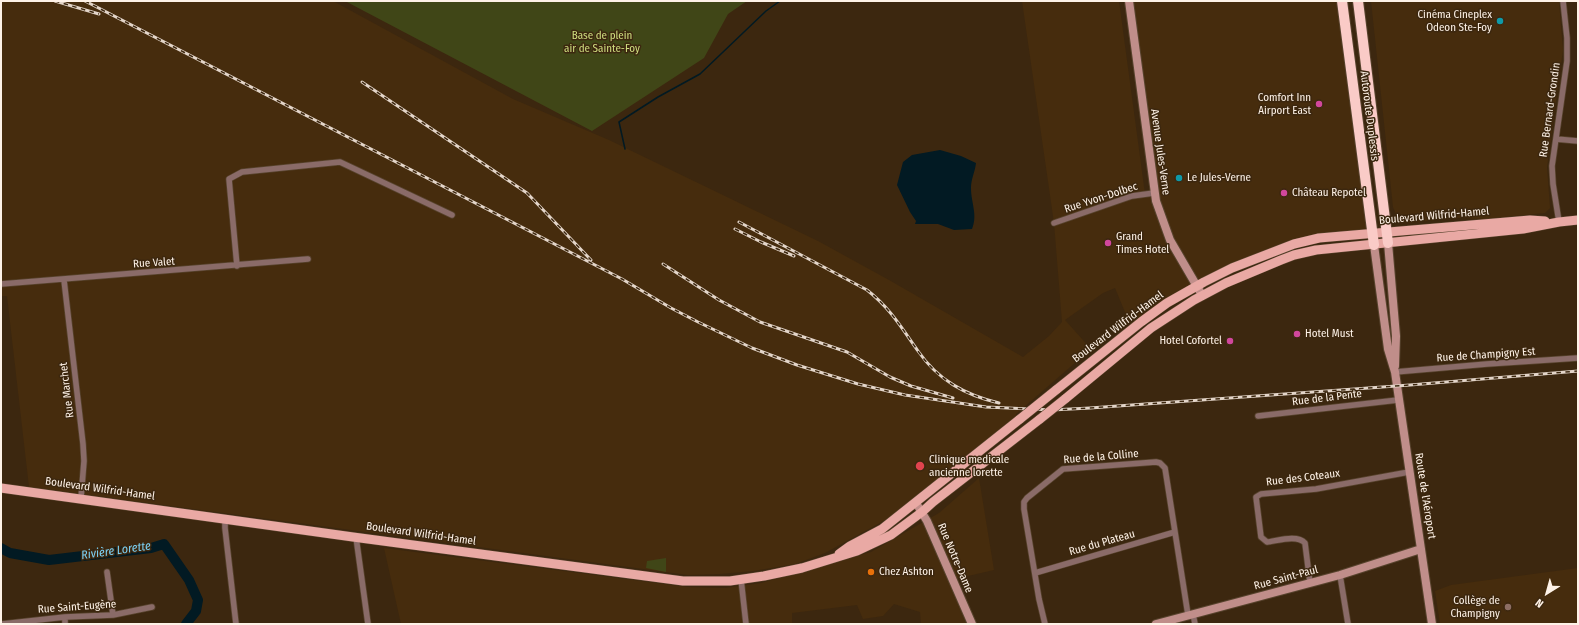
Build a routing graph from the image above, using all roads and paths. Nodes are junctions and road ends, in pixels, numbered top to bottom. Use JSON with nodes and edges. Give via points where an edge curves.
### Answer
{"nodes":[{"id":1,"x":1128,"y":1,"type":"edge"},
{"id":2,"x":1342,"y":1,"type":"edge"},
{"id":3,"x":1358,"y":1,"type":"edge"},
{"id":4,"x":1563,"y":1,"type":"edge"},
{"id":5,"x":1556,"y":139,"type":"junction"},
{"id":6,"x":1578,"y":140,"type":"edge"},
{"id":7,"x":1154,"y":193,"type":"junction"},
{"id":8,"x":452,"y":215,"type":"dead end"},
{"id":9,"x":1578,"y":220,"type":"edge"},
{"id":10,"x":1559,"y":222,"type":"junction"},
{"id":11,"x":1054,"y":224,"type":"dead end"},
{"id":12,"x":1388,"y":232,"type":"junction"},
{"id":13,"x":1373,"y":233,"type":"junction"},
{"id":14,"x":1388,"y":243,"type":"junction"},
{"id":15,"x":1374,"y":245,"type":"junction"},
{"id":16,"x":308,"y":259,"type":"dead end"},
{"id":17,"x":237,"y":266,"type":"junction"},
{"id":18,"x":64,"y":280,"type":"junction"},
{"id":19,"x":1,"y":284,"type":"edge"},
{"id":20,"x":1196,"y":286,"type":"junction"},
{"id":21,"x":1202,"y":295,"type":"junction"},
{"id":22,"x":1578,"y":358,"type":"edge"},
{"id":23,"x":1395,"y":372,"type":"junction"},
{"id":24,"x":1398,"y":400,"type":"junction"},
{"id":25,"x":1258,"y":416,"type":"dead end"},
{"id":26,"x":1409,"y":472,"type":"junction"},
{"id":27,"x":1,"y":488,"type":"edge"},
{"id":28,"x":81,"y":498,"type":"junction"},
{"id":29,"x":916,"y":503,"type":"junction"},
{"id":30,"x":922,"y":512,"type":"junction"},
{"id":31,"x":225,"y":519,"type":"junction"},
{"id":32,"x":1175,"y":532,"type":"junction"},
{"id":33,"x":356,"y":538,"type":"junction"},
{"id":34,"x":1421,"y":549,"type":"junction"},
{"id":35,"x":837,"y":556,"type":"junction"},
{"id":36,"x":107,"y":572,"type":"dead end"},
{"id":37,"x":1035,"y":573,"type":"junction"},
{"id":38,"x":1340,"y":575,"type":"junction"},
{"id":39,"x":741,"y":579,"type":"junction"},
{"id":40,"x":1310,"y":583,"type":"junction"},
{"id":41,"x":152,"y":607,"type":"dead end"},
{"id":42,"x":1190,"y":615,"type":"junction"},
{"id":43,"x":113,"y":616,"type":"junction"},
{"id":44,"x":65,"y":617,"type":"junction"},
{"id":45,"x":2,"y":624,"type":"edge"},
{"id":46,"x":65,"y":624,"type":"edge"},
{"id":47,"x":236,"y":624,"type":"edge"},
{"id":48,"x":368,"y":624,"type":"edge"},
{"id":49,"x":746,"y":624,"type":"edge"},
{"id":50,"x":972,"y":624,"type":"edge"},
{"id":51,"x":1045,"y":624,"type":"edge"},
{"id":52,"x":1156,"y":624,"type":"edge"},
{"id":53,"x":1195,"y":624,"type":"edge"},
{"id":54,"x":1348,"y":624,"type":"edge"},
{"id":55,"x":1432,"y":624,"type":"edge"}],
"edges":[{"from":1,"to":7,"type":"street","name":"Avenue Jules-Verne"},
{"from":2,"to":13,"type":"highway","name":"Autoroute Duplessis"},
{"from":3,"to":12,"type":"highway","name":"Autoroute Duplessis"},
{"from":4,"to":5,"type":"street","name":"Rue Bernard-Grondin","via":[[1567,50]]},
{"from":5,"to":6,"type":"street"},
{"from":5,"to":10,"type":"street","name":"Rue Bernard-Grondin","via":[[1552,184]]},
{"from":7,"to":11,"type":"street","name":"Rue Yvon-Dolbec","via":[[1132,196]]},
{"from":7,"to":20,"type":"street","name":"Avenue Jules-Verne","via":[[1167,234]]},
{"from":8,"to":17,"type":"street","via":[[340,162],[242,172],[229,180]]},
{"from":9,"to":10,"type":"main road","name":"Boulevard Wilfrid-Hamel"},
{"from":10,"to":12,"type":"main road","name":"Boulevard Wilfrid-Hamel","via":[[1530,220]]},
{"from":10,"to":14,"type":"main road","name":"Boulevard Wilfrid-Hamel","via":[[1523,229]]},
{"from":12,"to":13,"type":"main road","name":"Boulevard Wilfrid-Hamel"},
{"from":12,"to":14,"type":"highway","name":"Route de l'Aéroport"},
{"from":13,"to":15,"type":"highway","name":"Route de l'Aéroport"},
{"from":13,"to":20,"type":"main road","name":"Boulevard Wilfrid-Hamel","via":[[1306,241],[1232,268]]},
{"from":14,"to":15,"type":"main road","name":"Boulevard Wilfrid-Hamel"},
{"from":14,"to":23,"type":"street","name":"Route de l'Aéroport","via":[[1396,336]]},
{"from":15,"to":21,"type":"main road","name":"Boulevard Wilfrid-Hamel","via":[[1316,250],[1294,255]]},
{"from":15,"to":23,"type":"street","name":"Route de l'Aéroport","via":[[1388,349]]},
{"from":16,"to":17,"type":"street","name":"Rue Valet"},
{"from":17,"to":18,"type":"street","name":"Rue Valet"},
{"from":18,"to":19,"type":"street","name":"Rue Valet"},
{"from":18,"to":28,"type":"street","name":"Rue Marchet","via":[[83,444]]},
{"from":20,"to":21,"type":"street","name":"Avenue Jules-Verne"},
{"from":20,"to":29,"type":"main road","name":"Boulevard Wilfrid-Hamel","bridge":true,"via":[[1141,322]]},
{"from":21,"to":30,"type":"main road","name":"Boulevard Wilfrid-Hamel","bridge":true,"via":[[1151,328]]},
{"from":22,"to":23,"type":"street","name":"Rue de Champigny Est"},
{"from":23,"to":24,"type":"street","name":"Route de l'Aéroport"},
{"from":24,"to":25,"type":"street","name":"Rue de la Pente"},
{"from":24,"to":26,"type":"street","name":"Route de l'Aéroport"},
{"from":26,"to":34,"type":"street","name":"Route de l'Aéroport"},
{"from":26,"to":40,"type":"street","name":"Rue des Coteaux","via":[[1316,489],[1261,494],[1256,497],[1261,537],[1267,542],[1297,539],[1305,543]]},
{"from":27,"to":28,"type":"main road","name":"Boulevard Wilfrid-Hamel"},
{"from":28,"to":31,"type":"main road","name":"Boulevard Wilfrid-Hamel"},
{"from":29,"to":30,"type":"street","name":"Rue Notre-Dame"},
{"from":29,"to":35,"type":"main road","name":"Boulevard Wilfrid-Hamel","via":[[882,529]]},
{"from":30,"to":35,"type":"main road","name":"Boulevard Wilfrid-Hamel","via":[[891,536],[857,551]]},
{"from":30,"to":50,"type":"street","name":"Rue Notre-Dame"},
{"from":31,"to":33,"type":"main road","name":"Boulevard Wilfrid-Hamel"},
{"from":31,"to":47,"type":"street"},
{"from":32,"to":37,"type":"street","name":"Rue du Plateau"},
{"from":32,"to":37,"type":"street","name":"Rue de la Colline","via":[[1165,468],[1160,463],[1063,469],[1024,502]]},
{"from":32,"to":42,"type":"street","name":"Rue de la Colline"},
{"from":33,"to":39,"type":"main road","name":"Boulevard Wilfrid-Hamel","via":[[683,581]]},
{"from":33,"to":48,"type":"street"},
{"from":34,"to":38,"type":"street","name":"Rue Saint-Paul"},
{"from":34,"to":55,"type":"street","name":"Route de l'Aéroport"},
{"from":35,"to":39,"type":"main road","name":"Boulevard Wilfrid-Hamel","via":[[802,568]]},
{"from":36,"to":43,"type":"street"},
{"from":37,"to":51,"type":"street","name":"Rue de la Colline","via":[[1038,599]]},
{"from":38,"to":40,"type":"street","name":"Rue Saint-Paul"},
{"from":38,"to":54,"type":"street"},
{"from":39,"to":49,"type":"street"},
{"from":40,"to":42,"type":"street","name":"Rue Saint-Paul"},
{"from":41,"to":43,"type":"street","name":"Rue Saint-Eugène"},
{"from":42,"to":52,"type":"street","name":"Rue Saint-Paul"},
{"from":42,"to":53,"type":"street","name":"Rue de la Colline"},
{"from":43,"to":44,"type":"street","name":"Rue Saint-Eugène"},
{"from":44,"to":45,"type":"street","name":"Rue Saint-Eugène"},
{"from":44,"to":46,"type":"street"}]}
